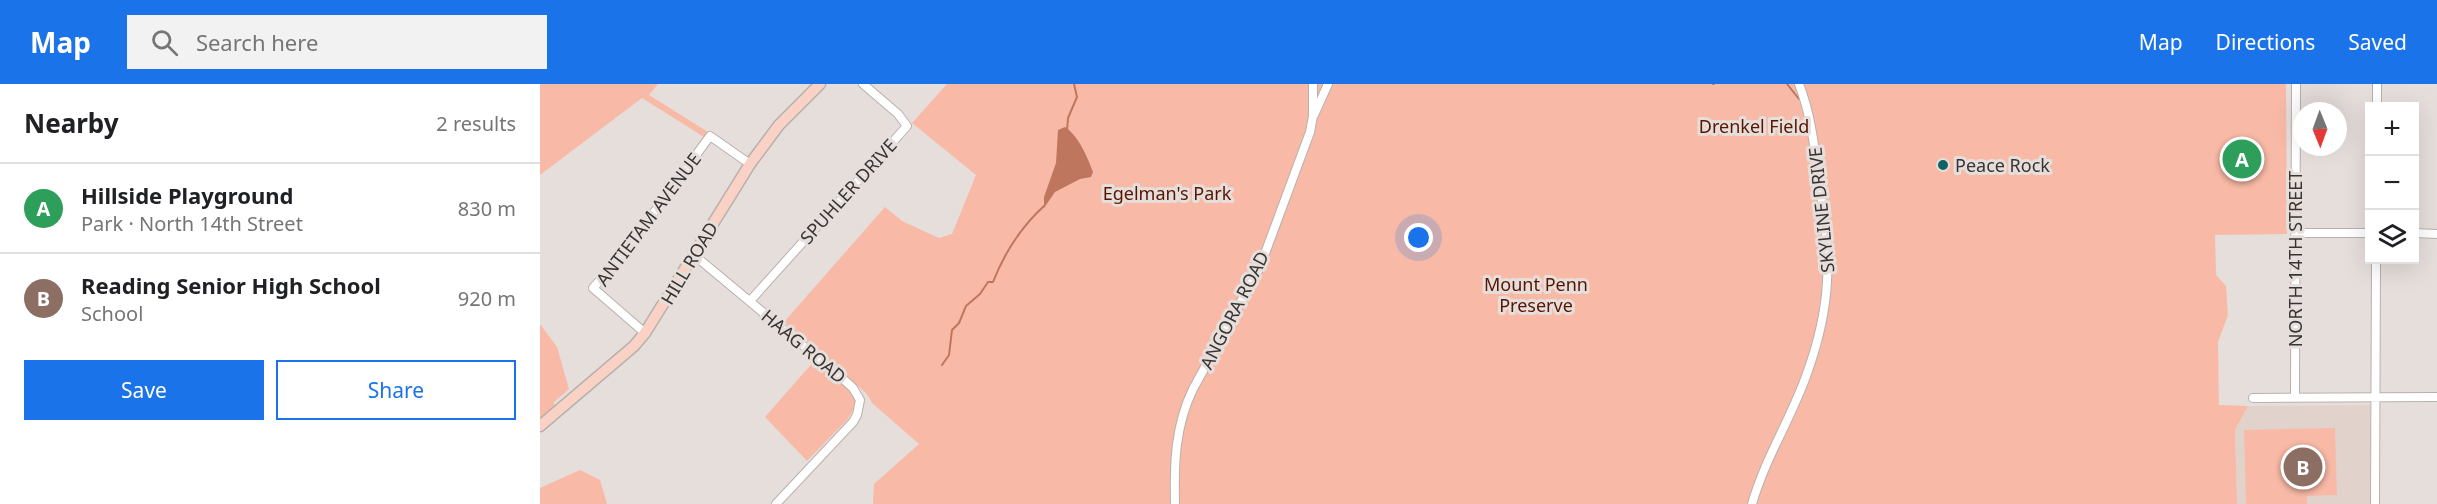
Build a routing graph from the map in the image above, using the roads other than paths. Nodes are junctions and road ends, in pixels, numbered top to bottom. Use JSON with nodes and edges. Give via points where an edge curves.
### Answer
{"nodes":[{"id":1,"x":820,"y":84,"type":"edge"},
{"id":2,"x":863,"y":84,"type":"edge"},
{"id":3,"x":1314,"y":84,"type":"edge"},
{"id":4,"x":1328,"y":84,"type":"edge"},
{"id":5,"x":1799,"y":84,"type":"edge"},
{"id":6,"x":2296,"y":84,"type":"edge"},
{"id":7,"x":2377,"y":84,"type":"edge"},
{"id":8,"x":2377,"y":102,"type":"edge"},
{"id":9,"x":1313,"y":116,"type":"junction"},
{"id":10,"x":750,"y":164,"type":"junction"},
{"id":11,"x":2295,"y":233,"type":"junction"},
{"id":12,"x":2365,"y":233,"type":"edge"},
{"id":13,"x":2419,"y":233,"type":"edge"},
{"id":14,"x":2437,"y":234,"type":"edge"},
{"id":15,"x":694,"y":255,"type":"junction"},
{"id":16,"x":2376,"y":264,"type":"edge"},
{"id":17,"x":750,"y":301,"type":"junction"},
{"id":18,"x":645,"y":333,"type":"junction"},
{"id":19,"x":2295,"y":397,"type":"junction"},
{"id":20,"x":2376,"y":397,"type":"junction"},
{"id":21,"x":2437,"y":397,"type":"edge"},
{"id":22,"x":2253,"y":398,"type":"dead end"},
{"id":23,"x":540,"y":426,"type":"edge"},
{"id":24,"x":776,"y":504,"type":"edge"},
{"id":25,"x":1175,"y":504,"type":"edge"},
{"id":26,"x":1752,"y":504,"type":"edge"},
{"id":27,"x":2375,"y":504,"type":"edge"}],
"edges":[{"from":1,"to":10,"type":"street","name":"HILL ROAD","via":[[779,125]]},
{"from":2,"to":17,"type":"street","name":"SPUHLER DRIVE","via":[[907,126]]},
{"from":3,"to":9,"type":"street","name":"ANGORA ROAD"},
{"from":4,"to":9,"type":"street"},
{"from":5,"to":26,"type":"street","name":"SKYLINE DRIVE","via":[[1810,121],[1827,232],[1826,309],[1805,380],[1764,466]]},
{"from":6,"to":11,"type":"street","name":"NORTH 14TH STREET"},
{"from":7,"to":8,"type":"street"},
{"from":9,"to":25,"type":"street","name":"ANGORA ROAD","via":[[1305,148],[1260,267],[1185,409],[1175,458]]},
{"from":10,"to":15,"type":"street","name":"HILL ROAD"},
{"from":10,"to":18,"type":"street","name":"ANTIETAM AVENUE","via":[[710,136],[593,288]]},
{"from":11,"to":12,"type":"street"},
{"from":11,"to":19,"type":"street","name":"NORTH 14TH STREET"},
{"from":13,"to":14,"type":"street"},
{"from":15,"to":17,"type":"street","name":"HAAG ROAD"},
{"from":15,"to":18,"type":"street","name":"HILL ROAD"},
{"from":16,"to":20,"type":"street"},
{"from":17,"to":24,"type":"street","name":"HAAG ROAD","via":[[848,383],[860,400],[853,422]]},
{"from":18,"to":23,"type":"street","name":"HILL ROAD"},
{"from":19,"to":20,"type":"street"},
{"from":19,"to":22,"type":"street"},
{"from":20,"to":21,"type":"street"},
{"from":20,"to":27,"type":"street"}]}
